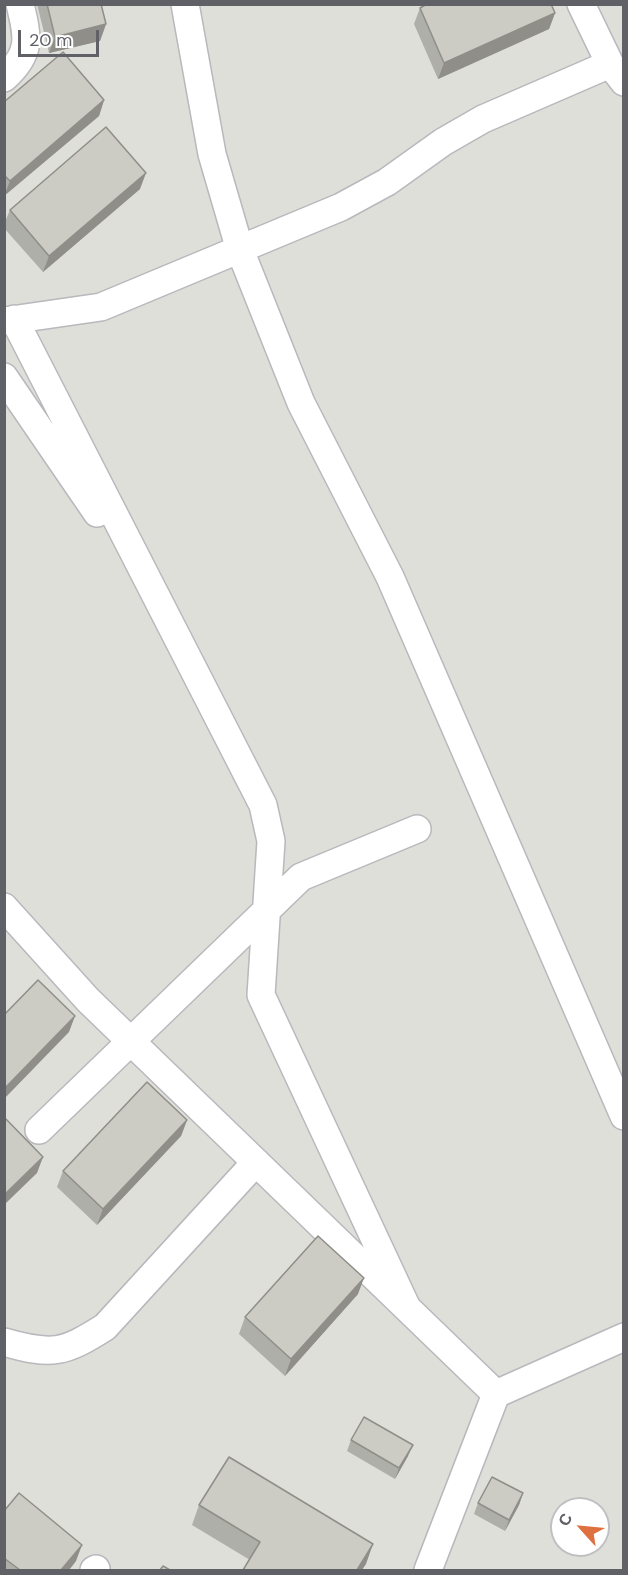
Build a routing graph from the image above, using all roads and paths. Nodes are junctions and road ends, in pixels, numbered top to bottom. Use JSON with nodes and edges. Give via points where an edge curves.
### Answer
{"nodes":[{"id":1,"x":20,"y":4,"type":"edge"},
{"id":2,"x":185,"y":4,"type":"edge"},
{"id":3,"x":581,"y":4,"type":"edge"},
{"id":4,"x":617,"y":73,"type":"edge"},
{"id":5,"x":4,"y":78,"type":"edge"},
{"id":6,"x":240,"y":250,"type":"junction"},
{"id":7,"x":9,"y":320,"type":"edge"},
{"id":8,"x":4,"y":377,"type":"edge"},
{"id":9,"x":163,"y":611,"type":"junction"},
{"id":10,"x":417,"y":829,"type":"dead end"},
{"id":11,"x":4,"y":907,"type":"edge"},
{"id":12,"x":267,"y":907,"type":"junction"},
{"id":13,"x":130,"y":1041,"type":"junction"},
{"id":14,"x":624,"y":1116,"type":"edge"},
{"id":15,"x":39,"y":1130,"type":"dead end"},
{"id":16,"x":256,"y":1162,"type":"junction"},
{"id":17,"x":407,"y":1308,"type":"junction"},
{"id":18,"x":624,"y":1337,"type":"edge"},
{"id":19,"x":4,"y":1342,"type":"edge"},
{"id":20,"x":496,"y":1394,"type":"junction"},
{"id":21,"x":428,"y":1570,"type":"edge"}],
"edges":[{"from":1,"to":5,"type":"street","via":[[27,36],[24,56]]},
{"from":2,"to":6,"type":"street","via":[[212,154]]},
{"from":3,"to":4,"type":"street"},
{"from":4,"to":6,"type":"street","via":[[483,119],[341,207]]},
{"from":6,"to":7,"type":"street","via":[[101,306]]},
{"from":6,"to":14,"type":"street","via":[[301,403],[390,577]]},
{"from":7,"to":9,"type":"street"},
{"from":8,"to":9,"type":"street"},
{"from":9,"to":12,"type":"street","via":[[263,805],[271,841]]},
{"from":10,"to":12,"type":"street","via":[[301,877]]},
{"from":11,"to":13,"type":"street"},
{"from":12,"to":13,"type":"street"},
{"from":12,"to":17,"type":"street","via":[[261,995]]},
{"from":13,"to":15,"type":"street"},
{"from":13,"to":16,"type":"street"},
{"from":16,"to":17,"type":"street"},
{"from":16,"to":19,"type":"street","via":[[105,1327],[75,1347],[37,1352]]},
{"from":17,"to":20,"type":"street"},
{"from":18,"to":20,"type":"street"},
{"from":20,"to":21,"type":"street"}]}
